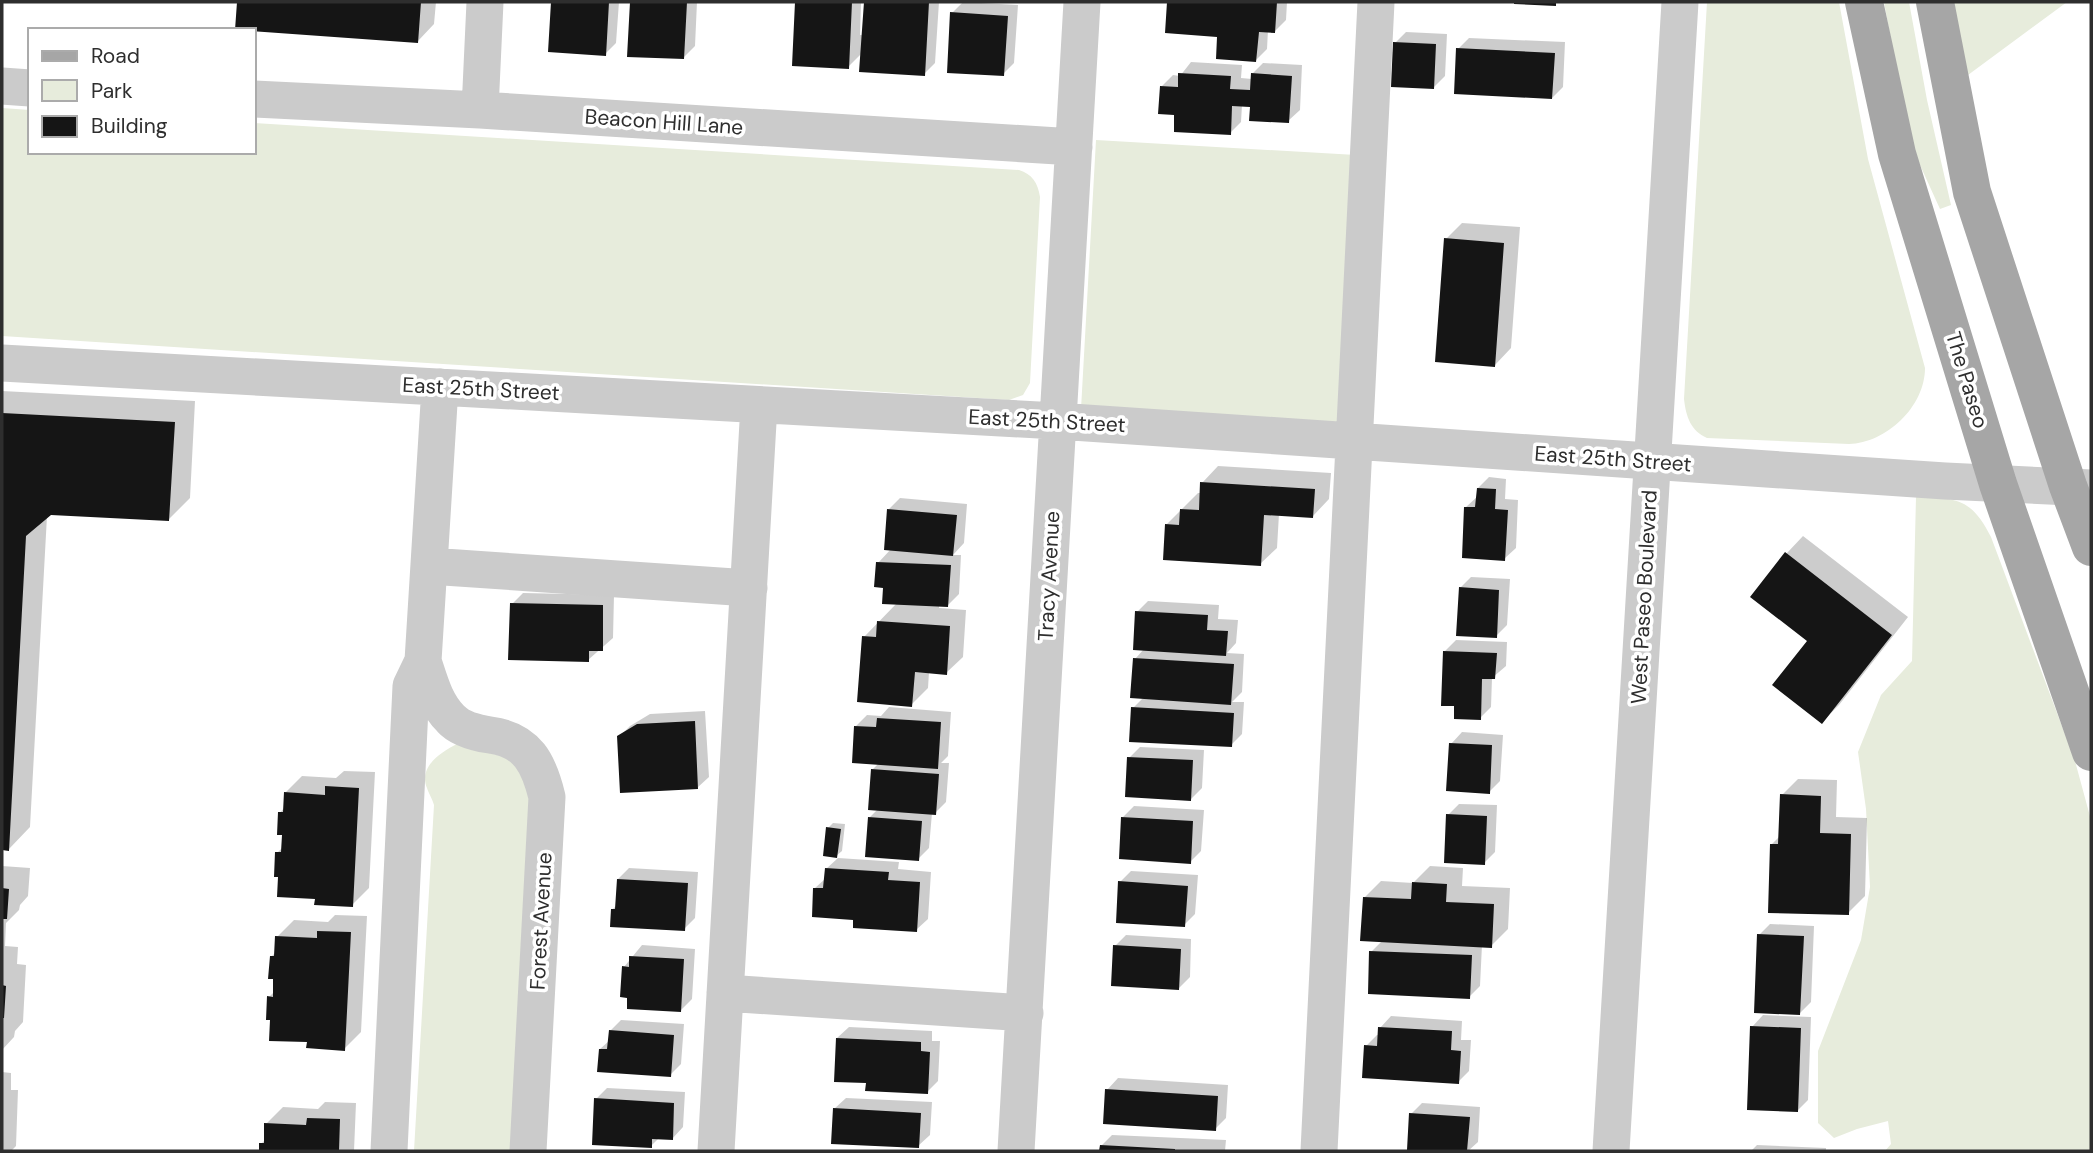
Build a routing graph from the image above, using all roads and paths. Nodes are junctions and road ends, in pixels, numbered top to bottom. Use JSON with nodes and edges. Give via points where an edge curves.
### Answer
{"nodes":[{"id":1,"x":485,"y":2,"type":"edge"},
{"id":2,"x":1082,"y":2,"type":"edge"},
{"id":3,"x":1376,"y":2,"type":"edge"},
{"id":4,"x":1680,"y":2,"type":"edge"},
{"id":5,"x":1864,"y":2,"type":"edge"},
{"id":6,"x":1936,"y":2,"type":"edge"},
{"id":7,"x":2,"y":86,"type":"edge"},
{"id":8,"x":28,"y":88,"type":"edge"},
{"id":9,"x":256,"y":99,"type":"edge"},
{"id":10,"x":480,"y":110,"type":"junction"},
{"id":11,"x":1074,"y":147,"type":"junction"},
{"id":12,"x":2,"y":363,"type":"edge"},
{"id":13,"x":440,"y":387,"type":"junction"},
{"id":14,"x":759,"y":405,"type":"junction"},
{"id":15,"x":1058,"y":421,"type":"junction"},
{"id":16,"x":1354,"y":442,"type":"junction"},
{"id":17,"x":1652,"y":461,"type":"junction"},
{"id":18,"x":1998,"y":484,"type":"junction"},
{"id":19,"x":2079,"y":487,"type":"edge"},
{"id":20,"x":2091,"y":547,"type":"edge"},
{"id":21,"x":429,"y":566,"type":"junction"},
{"id":22,"x":749,"y":588,"type":"junction"},
{"id":23,"x":423,"y":661,"type":"junction"},
{"id":24,"x":476,"y":733,"type":"junction"},
{"id":25,"x":2091,"y":752,"type":"edge"},
{"id":26,"x":406,"y":765,"type":"junction"},
{"id":27,"x":725,"y":993,"type":"junction"},
{"id":28,"x":1026,"y":1013,"type":"junction"},
{"id":29,"x":390,"y":1151,"type":"edge"},
{"id":30,"x":528,"y":1151,"type":"edge"},
{"id":31,"x":716,"y":1151,"type":"edge"},
{"id":32,"x":1016,"y":1151,"type":"edge"},
{"id":33,"x":1319,"y":1151,"type":"edge"},
{"id":34,"x":1611,"y":1151,"type":"edge"}],
"edges":[{"from":1,"to":10,"type":"street"},
{"from":2,"to":11,"type":"street","name":"Tracy Avenue"},
{"from":3,"to":16,"type":"street"},
{"from":4,"to":17,"type":"street","name":"West Paseo Boulevard"},
{"from":5,"to":18,"type":"main road","name":"The Paseo","via":[[1897,154]]},
{"from":6,"to":19,"type":"main road","via":[[1972,192]]},
{"from":7,"to":8,"type":"street"},
{"from":9,"to":10,"type":"street","name":"Beacon Hill Lane"},
{"from":10,"to":11,"type":"street","name":"Beacon Hill Lane"},
{"from":11,"to":15,"type":"street","name":"Tracy Avenue"},
{"from":12,"to":13,"type":"street","name":"East 25th Street"},
{"from":13,"to":14,"type":"street","name":"East 25th Street"},
{"from":13,"to":21,"type":"street","name":"Forest Avenue"},
{"from":14,"to":15,"type":"street","name":"East 25th Street"},
{"from":14,"to":22,"type":"street"},
{"from":15,"to":16,"type":"street","name":"East 25th Street"},
{"from":15,"to":28,"type":"street","name":"Tracy Avenue"},
{"from":16,"to":17,"type":"street","name":"East 25th Street"},
{"from":16,"to":33,"type":"street"},
{"from":17,"to":18,"type":"street","name":"East 25th Street"},
{"from":17,"to":34,"type":"street","name":"West Paseo Boulevard"},
{"from":18,"to":19,"type":"street","name":"East 25th Street"},
{"from":18,"to":25,"type":"main road","name":"The Paseo"},
{"from":19,"to":20,"type":"main road"},
{"from":21,"to":22,"type":"street"},
{"from":21,"to":23,"type":"street","name":"Forest Avenue"},
{"from":22,"to":27,"type":"street"},
{"from":23,"to":24,"type":"street","name":"Forest Avenue","via":[[437,701],[452,721]]},
{"from":23,"to":26,"type":"street","name":"Forest Avenue","via":[[411,686]]},
{"from":24,"to":26,"type":"street","name":"Forest Avenue","via":[[442,737]]},
{"from":24,"to":30,"type":"street","name":"Forest Avenue","via":[[520,745],[540,771],[547,797]]},
{"from":26,"to":29,"type":"street","name":"Forest Avenue"},
{"from":27,"to":28,"type":"street"},
{"from":27,"to":31,"type":"street"},
{"from":28,"to":32,"type":"street","name":"Tracy Avenue"}]}
